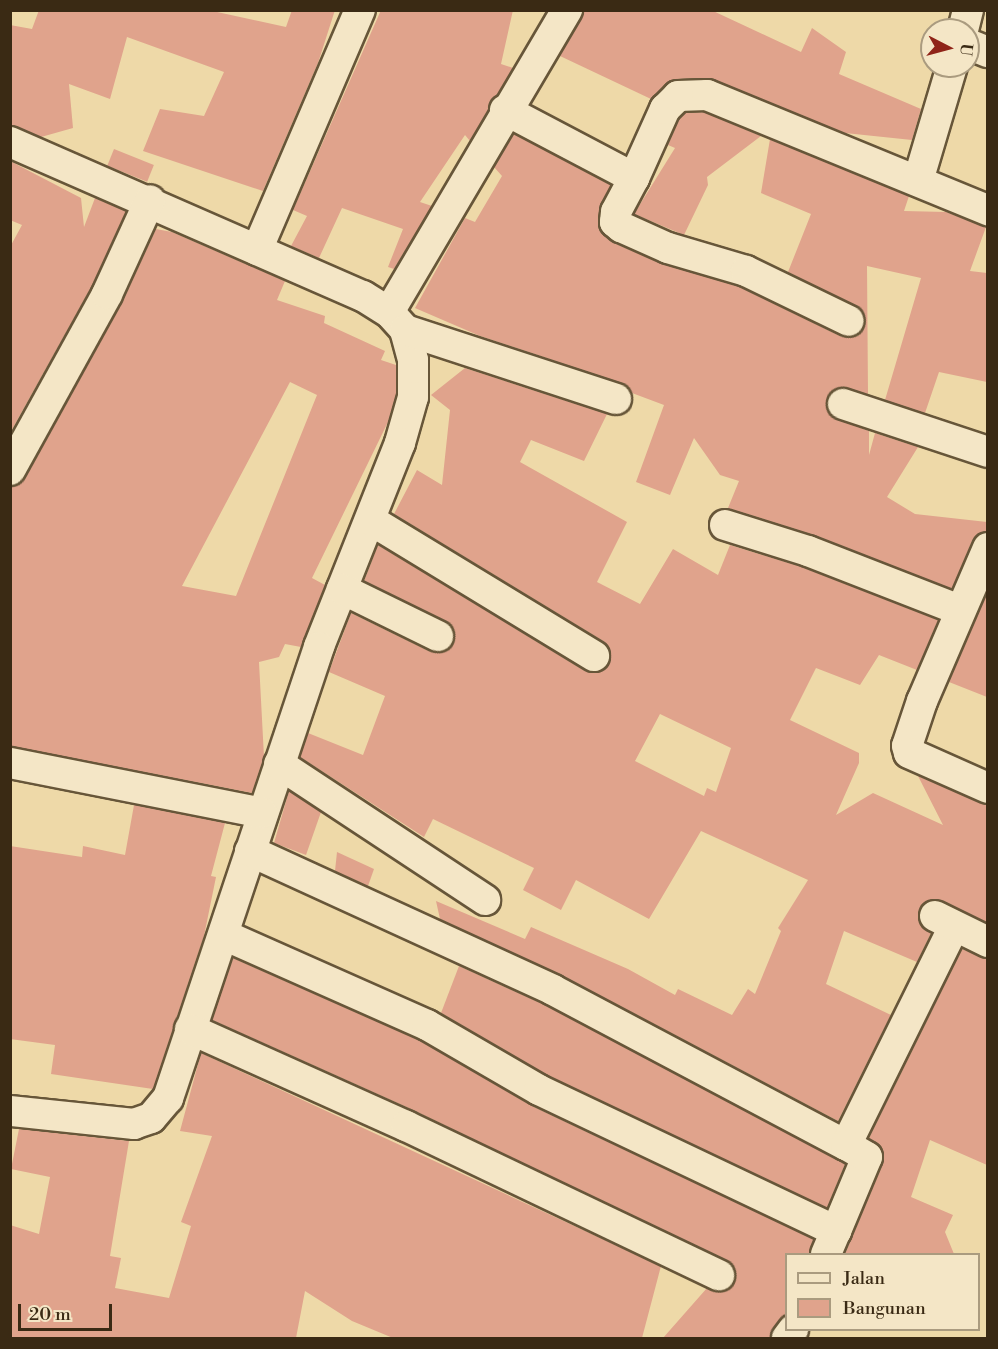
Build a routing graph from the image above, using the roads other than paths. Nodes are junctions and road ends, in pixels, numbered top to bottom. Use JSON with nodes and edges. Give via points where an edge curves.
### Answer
{"nodes":[{"id":1,"x":360,"y":10,"type":"edge"},
{"id":2,"x":567,"y":10,"type":"edge"},
{"id":3,"x":948,"y":78,"type":"edge"},
{"id":4,"x":505,"y":110,"type":"junction"},
{"id":5,"x":10,"y":142,"type":"edge"},
{"id":6,"x":634,"y":178,"type":"junction"},
{"id":7,"x":918,"y":181,"type":"junction"},
{"id":8,"x":150,"y":200,"type":"junction"},
{"id":9,"x":987,"y":210,"type":"edge"},
{"id":10,"x":257,"y":250,"type":"junction"},
{"id":11,"x":397,"y":321,"type":"junction"},
{"id":12,"x":849,"y":321,"type":"dead end"},
{"id":13,"x":616,"y":399,"type":"dead end"},
{"id":14,"x":843,"y":404,"type":"dead end"},
{"id":15,"x":987,"y":452,"type":"edge"},
{"id":16,"x":10,"y":470,"type":"edge"},
{"id":17,"x":372,"y":521,"type":"junction"},
{"id":18,"x":725,"y":525,"type":"dead end"},
{"id":19,"x":987,"y":548,"type":"edge"},
{"id":20,"x":342,"y":590,"type":"junction"},
{"id":21,"x":959,"y":610,"type":"junction"},
{"id":22,"x":438,"y":636,"type":"dead end"},
{"id":23,"x":594,"y":656,"type":"dead end"},
{"id":24,"x":10,"y":763,"type":"edge"},
{"id":25,"x":279,"y":764,"type":"junction"},
{"id":26,"x":987,"y":788,"type":"edge"},
{"id":27,"x":261,"y":813,"type":"junction"},
{"id":28,"x":250,"y":852,"type":"junction"},
{"id":29,"x":485,"y":900,"type":"dead end"},
{"id":30,"x":224,"y":935,"type":"junction"},
{"id":31,"x":987,"y":942,"type":"edge"},
{"id":32,"x":190,"y":1029,"type":"junction"},
{"id":33,"x":10,"y":1111,"type":"edge"},
{"id":34,"x":846,"y":1145,"type":"junction"},
{"id":35,"x":831,"y":1243,"type":"edge"},
{"id":36,"x":719,"y":1275,"type":"dead end"}],
"edges":[{"from":1,"to":10,"type":"street"},
{"from":2,"to":4,"type":"street"},
{"from":3,"to":7,"type":"street"},
{"from":4,"to":6,"type":"street"},
{"from":4,"to":11,"type":"street"},
{"from":5,"to":8,"type":"street"},
{"from":6,"to":7,"type":"street","via":[[666,109],[678,96],[707,94]]},
{"from":6,"to":12,"type":"street","via":[[616,212],[615,222],[621,228],[668,248],[746,271]]},
{"from":7,"to":9,"type":"street"},
{"from":8,"to":10,"type":"street"},
{"from":8,"to":16,"type":"street","via":[[106,294]]},
{"from":10,"to":11,"type":"street","via":[[363,296]]},
{"from":11,"to":13,"type":"street"},
{"from":11,"to":17,"type":"street","via":[[413,360],[413,397]]},
{"from":14,"to":15,"type":"street"},
{"from":17,"to":20,"type":"street"},
{"from":17,"to":23,"type":"street"},
{"from":18,"to":21,"type":"street","via":[[808,551]]},
{"from":19,"to":21,"type":"street"},
{"from":20,"to":22,"type":"street"},
{"from":20,"to":25,"type":"street"},
{"from":21,"to":26,"type":"street","via":[[907,746],[909,753]]},
{"from":24,"to":27,"type":"street"},
{"from":25,"to":27,"type":"street"},
{"from":25,"to":29,"type":"street"},
{"from":27,"to":28,"type":"street"},
{"from":28,"to":30,"type":"street"},
{"from":28,"to":34,"type":"street","via":[[553,990]]},
{"from":30,"to":32,"type":"street"},
{"from":30,"to":35,"type":"street","via":[[427,1025],[539,1090]]},
{"from":31,"to":34,"type":"street","via":[[945,921]]},
{"from":32,"to":33,"type":"street","via":[[168,1098],[151,1118],[134,1124]]},
{"from":32,"to":36,"type":"street","via":[[406,1126]]},
{"from":34,"to":35,"type":"street","via":[[867,1157]]}]}
